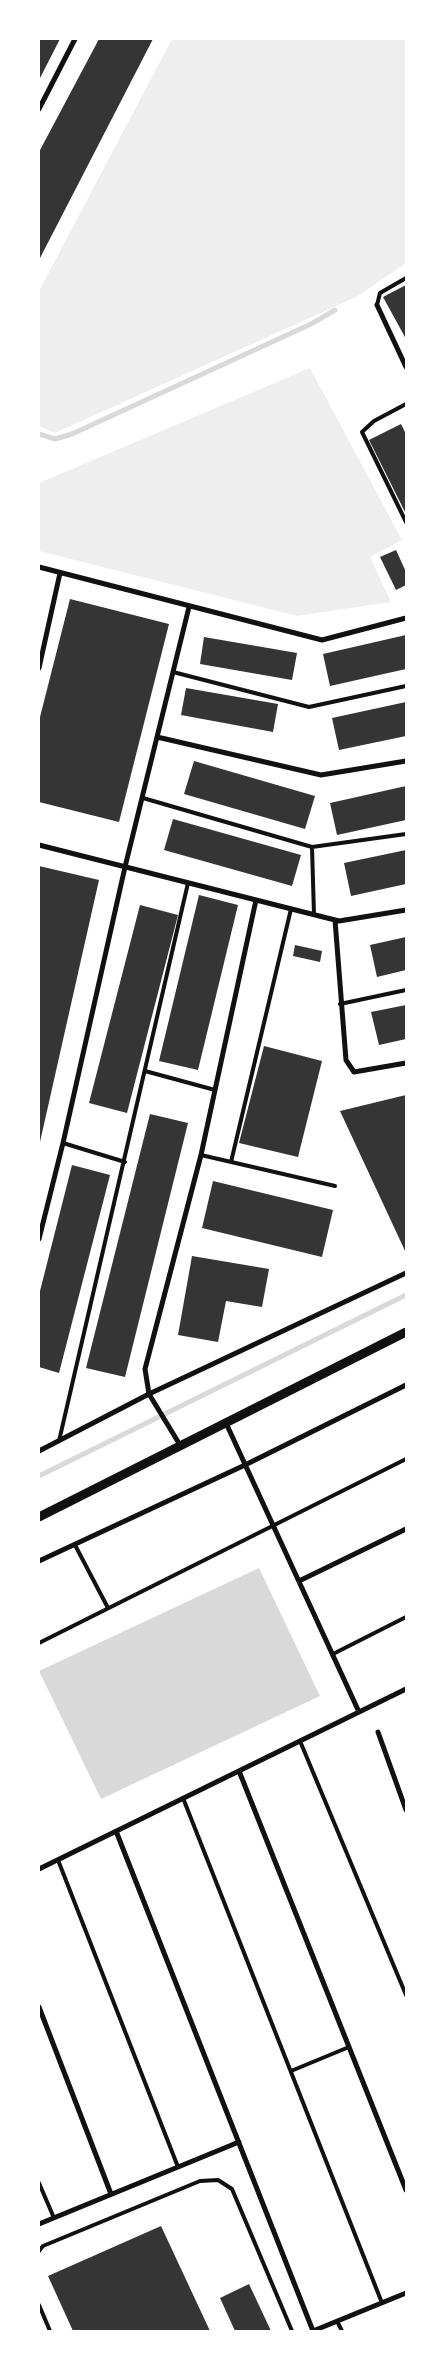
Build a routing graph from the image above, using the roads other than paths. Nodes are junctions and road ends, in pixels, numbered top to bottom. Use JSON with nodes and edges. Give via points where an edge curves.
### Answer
{"nodes":[{"id":1,"x":75,"y":39,"type":"edge"},
{"id":2,"x":39,"y":109,"type":"edge"},
{"id":3,"x":406,"y":278,"type":"edge"},
{"id":4,"x":377,"y":305,"type":"joint"},
{"id":5,"x":406,"y":367,"type":"edge"},
{"id":6,"x":406,"y":404,"type":"edge"},
{"id":7,"x":406,"y":522,"type":"edge"},
{"id":8,"x":39,"y":567,"type":"edge"},
{"id":9,"x":60,"y":573,"type":"junction"},
{"id":10,"x":189,"y":607,"type":"junction"},
{"id":11,"x":406,"y":618,"type":"edge"},
{"id":12,"x":39,"y":668,"type":"edge"},
{"id":13,"x":173,"y":672,"type":"junction"},
{"id":14,"x":406,"y":686,"type":"edge"},
{"id":15,"x":157,"y":737,"type":"junction"},
{"id":16,"x":406,"y":761,"type":"edge"},
{"id":17,"x":142,"y":798,"type":"junction"},
{"id":18,"x":406,"y":834,"type":"edge"},
{"id":19,"x":39,"y":845,"type":"edge"},
{"id":20,"x":312,"y":847,"type":"junction"},
{"id":21,"x":125,"y":867,"type":"junction"},
{"id":22,"x":188,"y":883,"type":"junction"},
{"id":23,"x":256,"y":900,"type":"junction"},
{"id":24,"x":290,"y":908,"type":"junction"},
{"id":25,"x":406,"y":910,"type":"edge"},
{"id":26,"x":314,"y":914,"type":"junction"},
{"id":27,"x":335,"y":920,"type":"junction"},
{"id":28,"x":406,"y":990,"type":"edge"},
{"id":29,"x":340,"y":1004,"type":"junction"},
{"id":30,"x":406,"y":1064,"type":"edge"},
{"id":31,"x":145,"y":1071,"type":"junction"},
{"id":32,"x":215,"y":1090,"type":"junction"},
{"id":33,"x":63,"y":1143,"type":"junction"},
{"id":34,"x":201,"y":1155,"type":"junction"},
{"id":35,"x":125,"y":1162,"type":"junction"},
{"id":36,"x":231,"y":1162,"type":"junction"},
{"id":37,"x":335,"y":1186,"type":"dead end"},
{"id":38,"x":39,"y":1239,"type":"edge"},
{"id":39,"x":406,"y":1273,"type":"edge"},
{"id":40,"x":406,"y":1332,"type":"edge"},
{"id":41,"x":406,"y":1386,"type":"edge"},
{"id":42,"x":149,"y":1394,"type":"junction"},
{"id":43,"x":226,"y":1423,"type":"junction"},
{"id":44,"x":58,"y":1442,"type":"junction"},
{"id":45,"x":180,"y":1444,"type":"junction"},
{"id":46,"x":39,"y":1451,"type":"edge"},
{"id":47,"x":406,"y":1459,"type":"edge"},
{"id":48,"x":245,"y":1465,"type":"junction"},
{"id":49,"x":39,"y":1516,"type":"edge"},
{"id":50,"x":273,"y":1525,"type":"junction"},
{"id":51,"x":406,"y":1529,"type":"edge"},
{"id":52,"x":74,"y":1545,"type":"junction"},
{"id":53,"x":39,"y":1561,"type":"edge"},
{"id":54,"x":299,"y":1581,"type":"junction"},
{"id":55,"x":108,"y":1608,"type":"junction"},
{"id":56,"x":406,"y":1617,"type":"edge"},
{"id":57,"x":39,"y":1644,"type":"edge"},
{"id":58,"x":333,"y":1654,"type":"junction"},
{"id":59,"x":406,"y":1689,"type":"edge"},
{"id":60,"x":359,"y":1712,"type":"junction"},
{"id":61,"x":378,"y":1732,"type":"dead end"},
{"id":62,"x":300,"y":1741,"type":"junction"},
{"id":63,"x":239,"y":1771,"type":"junction"},
{"id":64,"x":183,"y":1798,"type":"junction"},
{"id":65,"x":406,"y":1810,"type":"edge"},
{"id":66,"x":116,"y":1831,"type":"junction"},
{"id":67,"x":58,"y":1860,"type":"junction"},
{"id":68,"x":39,"y":1869,"type":"edge"},
{"id":69,"x":406,"y":1995,"type":"edge"},
{"id":70,"x":39,"y":2008,"type":"edge"},
{"id":71,"x":349,"y":2047,"type":"junction"},
{"id":72,"x":291,"y":2071,"type":"junction"},
{"id":73,"x":239,"y":2142,"type":"junction"},
{"id":74,"x":178,"y":2167,"type":"junction"},
{"id":75,"x":39,"y":2183,"type":"edge"},
{"id":76,"x":406,"y":2190,"type":"edge"},
{"id":77,"x":111,"y":2194,"type":"junction"},
{"id":78,"x":54,"y":2218,"type":"junction"},
{"id":79,"x":39,"y":2224,"type":"edge"},
{"id":80,"x":39,"y":2251,"type":"edge"},
{"id":81,"x":406,"y":2295,"type":"edge"},
{"id":82,"x":382,"y":2303,"type":"junction"},
{"id":83,"x":39,"y":2305,"type":"edge"},
{"id":84,"x":337,"y":2321,"type":"junction"},
{"id":85,"x":50,"y":2331,"type":"edge"},
{"id":86,"x":292,"y":2331,"type":"edge"},
{"id":87,"x":313,"y":2331,"type":"edge"},
{"id":88,"x":342,"y":2331,"type":"edge"}],
"edges":[{"from":1,"to":2,"type":"street"},
{"from":3,"to":4,"type":"lane","via":[[380,293]]},
{"from":4,"to":5,"type":"street"},
{"from":6,"to":7,"type":"lane","via":[[374,421],[362,432]]},
{"from":8,"to":9,"type":"street"},
{"from":9,"to":10,"type":"street"},
{"from":9,"to":12,"type":"street"},
{"from":10,"to":11,"type":"street","via":[[322,640]]},
{"from":10,"to":13,"type":"street"},
{"from":13,"to":14,"type":"lane","via":[[309,707]]},
{"from":13,"to":15,"type":"street"},
{"from":15,"to":16,"type":"street","via":[[321,775]]},
{"from":15,"to":17,"type":"street"},
{"from":17,"to":20,"type":"lane"},
{"from":17,"to":21,"type":"street"},
{"from":18,"to":20,"type":"lane"},
{"from":19,"to":21,"type":"street"},
{"from":20,"to":26,"type":"lane"},
{"from":21,"to":22,"type":"street"},
{"from":21,"to":33,"type":"street"},
{"from":22,"to":23,"type":"street"},
{"from":22,"to":31,"type":"lane"},
{"from":23,"to":24,"type":"street"},
{"from":23,"to":32,"type":"street"},
{"from":24,"to":26,"type":"street"},
{"from":24,"to":36,"type":"lane"},
{"from":25,"to":27,"type":"street"},
{"from":26,"to":27,"type":"street"},
{"from":27,"to":29,"type":"street"},
{"from":28,"to":29,"type":"lane"},
{"from":29,"to":30,"type":"street","via":[[346,1060],[354,1072]]},
{"from":31,"to":32,"type":"lane"},
{"from":31,"to":35,"type":"lane"},
{"from":32,"to":34,"type":"street"},
{"from":33,"to":35,"type":"lane"},
{"from":33,"to":38,"type":"street"},
{"from":34,"to":36,"type":"lane"},
{"from":34,"to":42,"type":"street","via":[[145,1368]]},
{"from":35,"to":44,"type":"lane"},
{"from":36,"to":37,"type":"lane"},
{"from":39,"to":42,"type":"street"},
{"from":40,"to":43,"type":"street"},
{"from":41,"to":48,"type":"street"},
{"from":42,"to":44,"type":"street"},
{"from":42,"to":45,"type":"street"},
{"from":43,"to":45,"type":"street"},
{"from":43,"to":48,"type":"street"},
{"from":44,"to":46,"type":"street"},
{"from":45,"to":49,"type":"street"},
{"from":47,"to":50,"type":"lane"},
{"from":48,"to":50,"type":"street"},
{"from":48,"to":52,"type":"street"},
{"from":50,"to":54,"type":"street"},
{"from":50,"to":55,"type":"lane"},
{"from":51,"to":54,"type":"street"},
{"from":52,"to":53,"type":"street"},
{"from":52,"to":55,"type":"lane"},
{"from":54,"to":58,"type":"street"},
{"from":55,"to":57,"type":"lane"},
{"from":56,"to":58,"type":"lane"},
{"from":58,"to":60,"type":"street"},
{"from":59,"to":60,"type":"street"},
{"from":60,"to":62,"type":"street"},
{"from":61,"to":65,"type":"street"},
{"from":62,"to":63,"type":"street"},
{"from":62,"to":69,"type":"lane"},
{"from":63,"to":64,"type":"street"},
{"from":63,"to":71,"type":"street"},
{"from":64,"to":66,"type":"street"},
{"from":64,"to":72,"type":"lane"},
{"from":66,"to":67,"type":"street"},
{"from":66,"to":73,"type":"street"},
{"from":67,"to":68,"type":"street"},
{"from":67,"to":74,"type":"lane"},
{"from":70,"to":77,"type":"street"},
{"from":71,"to":72,"type":"lane"},
{"from":71,"to":76,"type":"street"},
{"from":72,"to":82,"type":"lane"},
{"from":73,"to":74,"type":"street"},
{"from":73,"to":87,"type":"street"},
{"from":74,"to":77,"type":"street"},
{"from":75,"to":78,"type":"lane"},
{"from":77,"to":78,"type":"street"},
{"from":78,"to":79,"type":"street"},
{"from":80,"to":86,"type":"lane","via":[[43,2246],[200,2181],[218,2180],[232,2189]]},
{"from":81,"to":82,"type":"street"},
{"from":82,"to":84,"type":"street"},
{"from":83,"to":85,"type":"lane"},
{"from":84,"to":87,"type":"street"},
{"from":84,"to":88,"type":"lane"}]}
